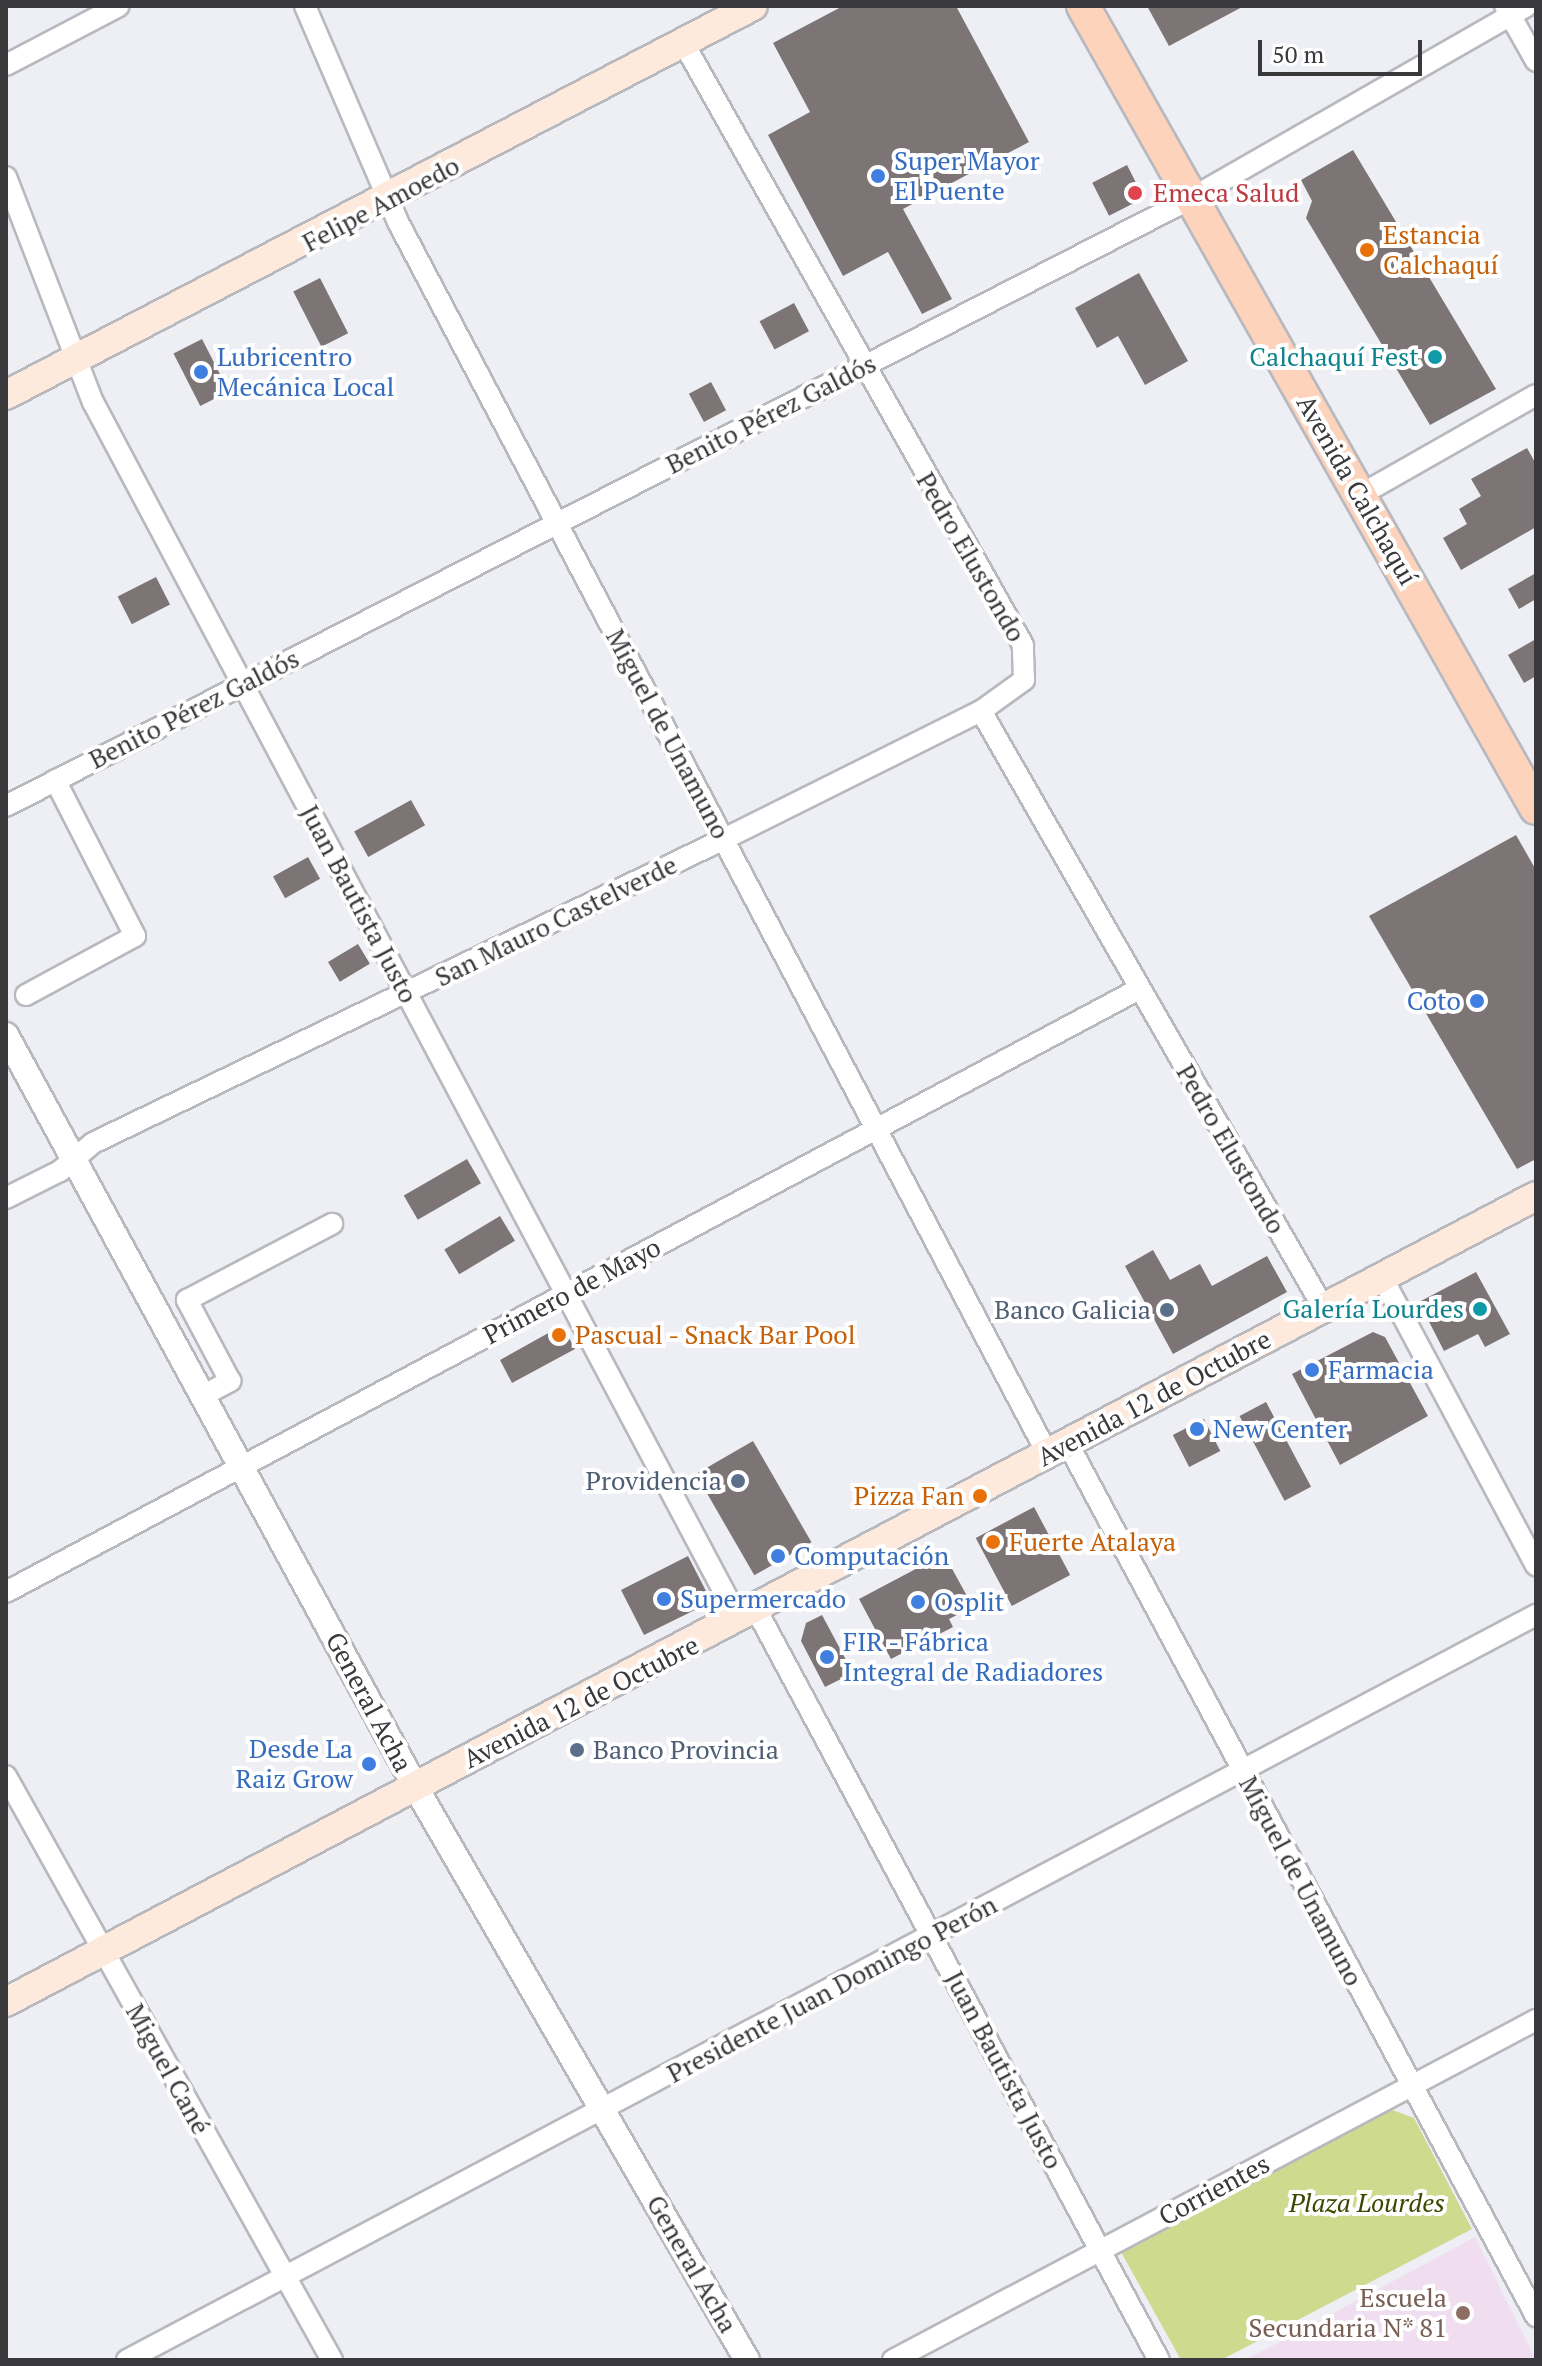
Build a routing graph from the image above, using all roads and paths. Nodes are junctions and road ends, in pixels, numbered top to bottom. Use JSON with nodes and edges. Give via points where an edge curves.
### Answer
{"nodes":[{"id":1,"x":119,"y":6,"type":"edge"},
{"id":2,"x":305,"y":6,"type":"edge"},
{"id":3,"x":753,"y":6,"type":"edge"},
{"id":4,"x":1083,"y":6,"type":"edge"},
{"id":5,"x":1514,"y":9,"type":"edge"},
{"id":6,"x":683,"y":42,"type":"junction"},
{"id":7,"x":1536,"y":61,"type":"edge"},
{"id":8,"x":6,"y":65,"type":"edge"},
{"id":9,"x":6,"y":177,"type":"edge"},
{"id":10,"x":1190,"y":199,"type":"junction"},
{"id":11,"x":390,"y":201,"type":"junction"},
{"id":12,"x":75,"y":361,"type":"junction"},
{"id":13,"x":863,"y":368,"type":"junction"},
{"id":14,"x":6,"y":395,"type":"edge"},
{"id":15,"x":1536,"y":395,"type":"edge"},
{"id":16,"x":1360,"y":495,"type":"junction"},
{"id":17,"x":556,"y":524,"type":"junction"},
{"id":18,"x":243,"y":684,"type":"junction"},
{"id":19,"x":981,"y":711,"type":"junction"},
{"id":20,"x":55,"y":780,"type":"junction"},
{"id":21,"x":1534,"y":801,"type":"edge"},
{"id":22,"x":6,"y":806,"type":"edge"},
{"id":23,"x":724,"y":839,"type":"junction"},
{"id":24,"x":1139,"y":989,"type":"junction"},
{"id":25,"x":406,"y":994,"type":"junction"},
{"id":26,"x":26,"y":995,"type":"dead end"},
{"id":27,"x":6,"y":1035,"type":"edge"},
{"id":28,"x":878,"y":1127,"type":"junction"},
{"id":29,"x":75,"y":1157,"type":"junction"},
{"id":30,"x":1536,"y":1196,"type":"edge"},
{"id":31,"x":6,"y":1198,"type":"edge"},
{"id":32,"x":332,"y":1224,"type":"dead end"},
{"id":33,"x":1382,"y":1277,"type":"junction"},
{"id":34,"x":567,"y":1294,"type":"junction"},
{"id":35,"x":1323,"y":1307,"type":"junction"},
{"id":36,"x":204,"y":1395,"type":"junction"},
{"id":37,"x":1058,"y":1450,"type":"junction"},
{"id":38,"x":241,"y":1464,"type":"junction"},
{"id":39,"x":1536,"y":1566,"type":"edge"},
{"id":40,"x":6,"y":1592,"type":"edge"},
{"id":41,"x":748,"y":1615,"type":"junction"},
{"id":42,"x":1536,"y":1615,"type":"edge"},
{"id":43,"x":1243,"y":1771,"type":"junction"},
{"id":44,"x":6,"y":1776,"type":"edge"},
{"id":45,"x":416,"y":1788,"type":"junction"},
{"id":46,"x":932,"y":1936,"type":"junction"},
{"id":47,"x":102,"y":1952,"type":"junction"},
{"id":48,"x":6,"y":2002,"type":"edge"},
{"id":49,"x":1536,"y":2020,"type":"edge"},
{"id":50,"x":1410,"y":2086,"type":"junction"},
{"id":51,"x":605,"y":2111,"type":"junction"},
{"id":52,"x":1101,"y":2250,"type":"junction"},
{"id":53,"x":286,"y":2278,"type":"junction"},
{"id":54,"x":1536,"y":2316,"type":"edge"},
{"id":55,"x":127,"y":2360,"type":"edge"},
{"id":56,"x":332,"y":2360,"type":"edge"},
{"id":57,"x":747,"y":2360,"type":"edge"},
{"id":58,"x":893,"y":2360,"type":"edge"},
{"id":59,"x":1159,"y":2360,"type":"edge"}],
"edges":[{"from":1,"to":8,"type":"street"},
{"from":2,"to":11,"type":"street","name":"Miguel de Unamuno"},
{"from":3,"to":6,"type":"main road","name":"Felipe Amoedo"},
{"from":4,"to":10,"type":"main road","name":"Avenida Calchaquí"},
{"from":5,"to":7,"type":"street"},
{"from":5,"to":10,"type":"street","name":"Benito Pérez Galdós"},
{"from":6,"to":11,"type":"main road","name":"Felipe Amoedo"},
{"from":6,"to":13,"type":"street","name":"Pedro Elustondo"},
{"from":9,"to":12,"type":"street","name":"Juan Bautista Justo"},
{"from":10,"to":13,"type":"street","name":"Benito Pérez Galdós"},
{"from":10,"to":16,"type":"main road","name":"Avenida Calchaquí"},
{"from":11,"to":12,"type":"main road","name":"Felipe Amoedo"},
{"from":11,"to":17,"type":"street","name":"Miguel de Unamuno"},
{"from":12,"to":14,"type":"main road","name":"Felipe Amoedo"},
{"from":12,"to":18,"type":"street","name":"Juan Bautista Justo"},
{"from":13,"to":17,"type":"street","name":"Benito Pérez Galdós"},
{"from":13,"to":19,"type":"street","name":"Pedro Elustondo","via":[[1028,657],[1024,680]]},
{"from":15,"to":16,"type":"street"},
{"from":16,"to":21,"type":"main road","name":"Avenida Calchaquí"},
{"from":17,"to":18,"type":"street","name":"Benito Pérez Galdós"},
{"from":17,"to":23,"type":"street","name":"Miguel de Unamuno"},
{"from":18,"to":20,"type":"street","name":"Benito Pérez Galdós"},
{"from":18,"to":25,"type":"street","name":"Juan Bautista Justo"},
{"from":19,"to":23,"type":"street","name":"San Mauro Castelverde"},
{"from":19,"to":24,"type":"street","name":"Pedro Elustondo"},
{"from":20,"to":22,"type":"street","name":"Benito Pérez Galdós"},
{"from":20,"to":26,"type":"street","via":[[135,936]]},
{"from":23,"to":25,"type":"street","name":"San Mauro Castelverde"},
{"from":23,"to":28,"type":"street","name":"Miguel de Unamuno"},
{"from":24,"to":28,"type":"street","name":"Primero de Mayo"},
{"from":24,"to":35,"type":"street","name":"Pedro Elustondo"},
{"from":25,"to":29,"type":"street","name":"San Mauro Castelverde"},
{"from":25,"to":34,"type":"street","name":"Juan Bautista Justo"},
{"from":27,"to":29,"type":"street","name":"General Acha"},
{"from":28,"to":34,"type":"street","name":"Primero de Mayo"},
{"from":28,"to":37,"type":"street","name":"Miguel de Unamuno"},
{"from":29,"to":31,"type":"street","name":"San Mauro Castelverde"},
{"from":29,"to":36,"type":"street","name":"General Acha"},
{"from":30,"to":33,"type":"main road","name":"Avenida 12 de Octubre"},
{"from":32,"to":36,"type":"street","via":[[187,1300],[230,1381]]},
{"from":33,"to":35,"type":"main road","name":"Avenida 12 de Octubre"},
{"from":33,"to":39,"type":"street"},
{"from":34,"to":38,"type":"street","name":"Primero de Mayo"},
{"from":34,"to":41,"type":"street","name":"Juan Bautista Justo"},
{"from":35,"to":37,"type":"main road","name":"Avenida 12 de Octubre"},
{"from":36,"to":38,"type":"street","name":"General Acha"},
{"from":37,"to":41,"type":"main road","name":"Avenida 12 de Octubre"},
{"from":37,"to":43,"type":"street","name":"Miguel de Unamuno"},
{"from":38,"to":40,"type":"street","name":"Primero de Mayo"},
{"from":38,"to":45,"type":"street","name":"General Acha"},
{"from":41,"to":45,"type":"main road","name":"Avenida 12 de Octubre"},
{"from":41,"to":46,"type":"street","name":"Juan Bautista Justo"},
{"from":42,"to":43,"type":"street","name":"Presidente Juan Domingo Perón"},
{"from":43,"to":46,"type":"street","name":"Presidente Juan Domingo Perón"},
{"from":43,"to":50,"type":"street","name":"Miguel de Unamuno"},
{"from":44,"to":47,"type":"street","name":"Miguel Cané"},
{"from":45,"to":47,"type":"main road","name":"Avenida 12 de Octubre"},
{"from":45,"to":51,"type":"street","name":"General Acha"},
{"from":46,"to":51,"type":"street","name":"Presidente Juan Domingo Perón"},
{"from":46,"to":52,"type":"street","name":"Juan Bautista Justo"},
{"from":47,"to":48,"type":"main road","name":"Avenida 12 de Octubre"},
{"from":47,"to":53,"type":"street","name":"Miguel Cané"},
{"from":49,"to":50,"type":"street","name":"Corrientes"},
{"from":50,"to":52,"type":"street","name":"Corrientes"},
{"from":50,"to":54,"type":"street","name":"Miguel de Unamuno"},
{"from":51,"to":53,"type":"street","name":"Presidente Juan Domingo Perón"},
{"from":51,"to":57,"type":"street","name":"General Acha"},
{"from":52,"to":58,"type":"street","name":"Corrientes"},
{"from":52,"to":59,"type":"street","name":"Juan Bautista Justo"},
{"from":53,"to":55,"type":"street","name":"Presidente Juan Domingo Perón"},
{"from":53,"to":56,"type":"street","name":"Miguel Cané"}]}
